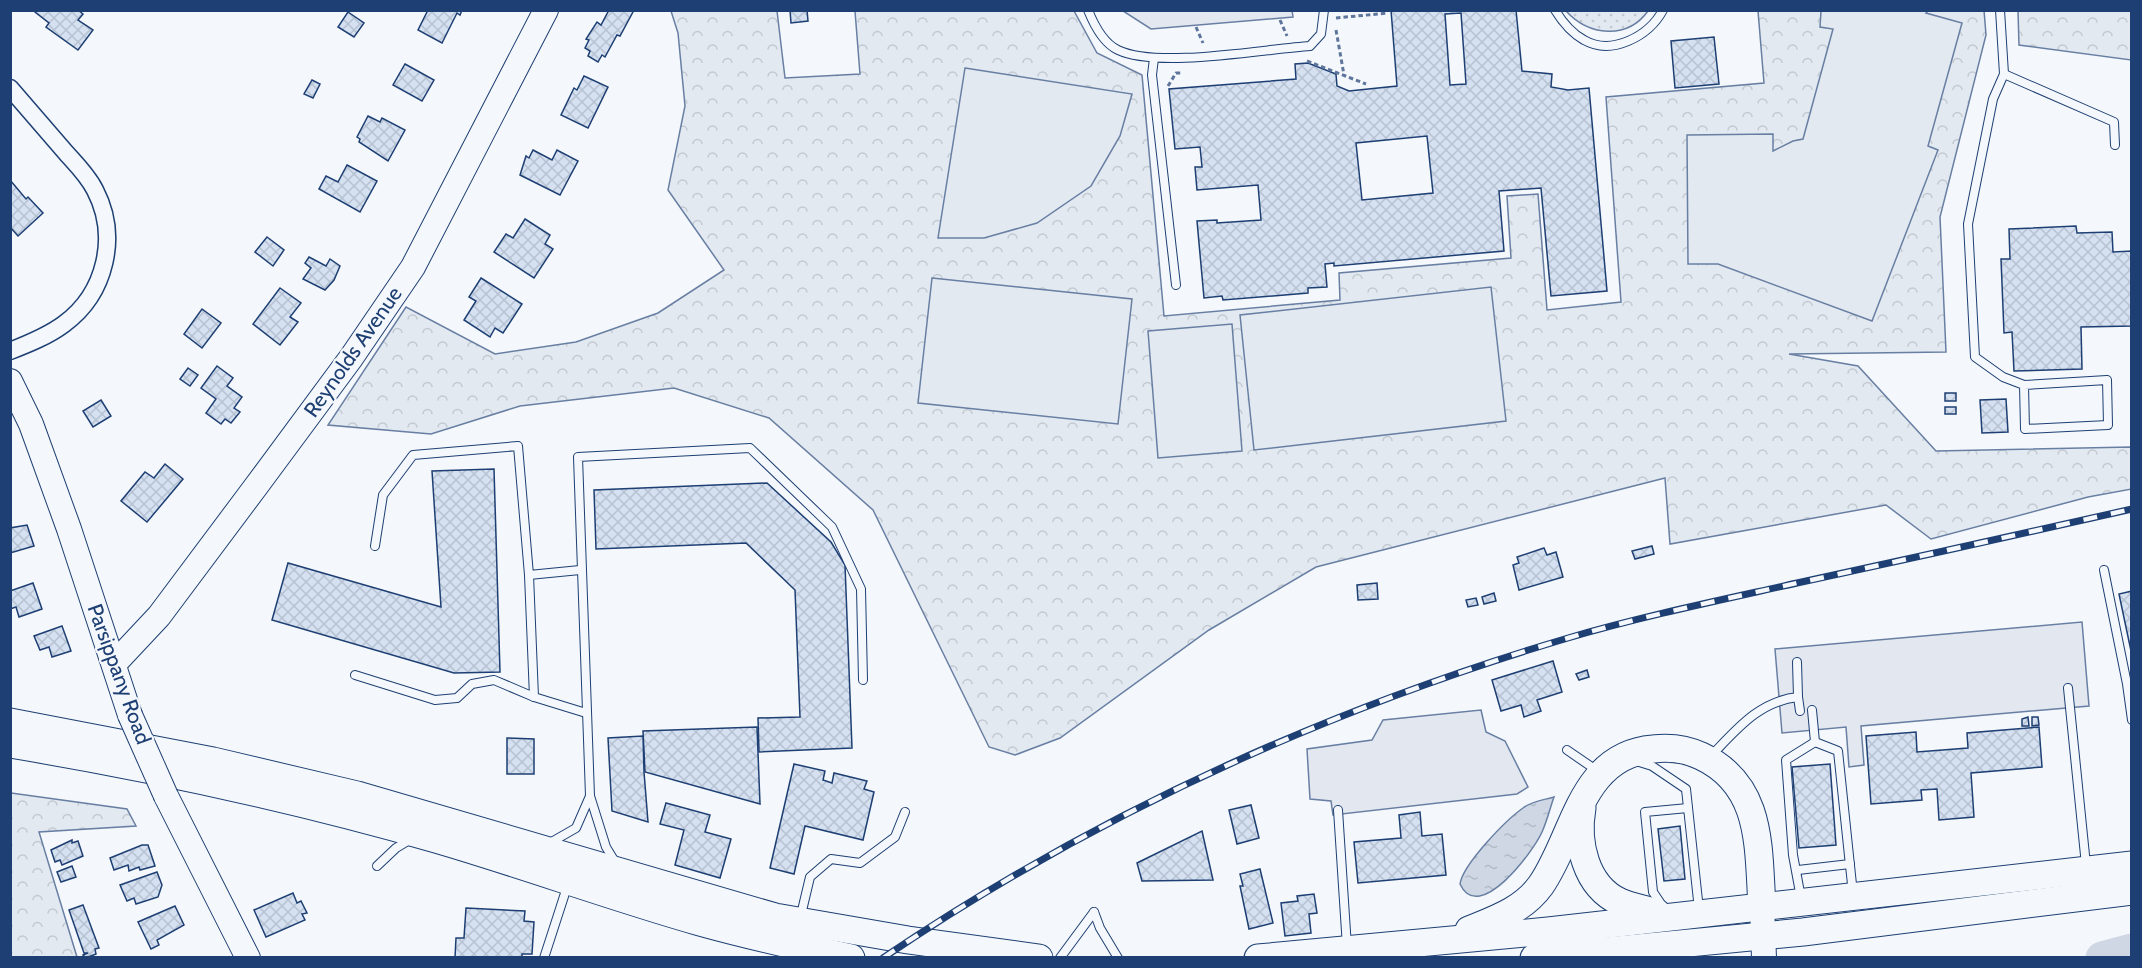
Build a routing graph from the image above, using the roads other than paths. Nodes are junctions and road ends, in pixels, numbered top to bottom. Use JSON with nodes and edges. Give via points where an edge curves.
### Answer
{"nodes":[{"id":1,"x":546,"y":10,"type":"edge"},
{"id":2,"x":1088,"y":10,"type":"edge"},
{"id":3,"x":1324,"y":10,"type":"edge"},
{"id":4,"x":1555,"y":10,"type":"edge"},
{"id":5,"x":1662,"y":10,"type":"edge"},
{"id":6,"x":2000,"y":10,"type":"edge"},
{"id":7,"x":1154,"y":58,"type":"junction"},
{"id":8,"x":2004,"y":74,"type":"junction"},
{"id":9,"x":10,"y":88,"type":"edge"},
{"id":10,"x":2115,"y":145,"type":"dead end"},
{"id":11,"x":1176,"y":285,"type":"dead end"},
{"id":12,"x":10,"y":351,"type":"edge"},
{"id":13,"x":10,"y":381,"type":"edge"},
{"id":14,"x":2024,"y":385,"type":"junction"},
{"id":15,"x":375,"y":546,"type":"dead end"},
{"id":16,"x":580,"y":570,"type":"junction"},
{"id":17,"x":2104,"y":570,"type":"dead end"},
{"id":18,"x":529,"y":575,"type":"junction"},
{"id":19,"x":1797,"y":662,"type":"dead end"},
{"id":20,"x":114,"y":664,"type":"junction"},
{"id":21,"x":355,"y":675,"type":"dead end"},
{"id":22,"x":863,"y":680,"type":"dead end"},
{"id":23,"x":2068,"y":687,"type":"dead end"},
{"id":24,"x":534,"y":697,"type":"junction"},
{"id":25,"x":1798,"y":698,"type":"junction"},
{"id":26,"x":1812,"y":710,"type":"dead end"},
{"id":27,"x":1800,"y":711,"type":"dead end"},
{"id":28,"x":586,"y":713,"type":"junction"},
{"id":29,"x":2132,"y":720,"type":"edge"},
{"id":30,"x":10,"y":722,"type":"edge"},
{"id":31,"x":1815,"y":742,"type":"junction"},
{"id":32,"x":10,"y":744,"type":"edge"},
{"id":33,"x":1567,"y":750,"type":"dead end"},
{"id":34,"x":1708,"y":759,"type":"junction"},
{"id":35,"x":1606,"y":767,"type":"junction"},
{"id":36,"x":590,"y":796,"type":"junction"},
{"id":37,"x":1584,"y":796,"type":"junction"},
{"id":38,"x":1688,"y":808,"type":"junction"},
{"id":39,"x":1338,"y":810,"type":"dead end"},
{"id":40,"x":905,"y":812,"type":"dead end"},
{"id":41,"x":418,"y":834,"type":"junction"},
{"id":42,"x":543,"y":847,"type":"junction"},
{"id":43,"x":2124,"y":863,"type":"edge"},
{"id":44,"x":1850,"y":864,"type":"junction"},
{"id":45,"x":377,"y":866,"type":"dead end"},
{"id":46,"x":1798,"y":870,"type":"junction"},
{"id":47,"x":2087,"y":872,"type":"junction"},
{"id":48,"x":622,"y":873,"type":"junction"},
{"id":49,"x":569,"y":881,"type":"junction"},
{"id":50,"x":2132,"y":891,"type":"edge"},
{"id":51,"x":1854,"y":897,"type":"junction"},
{"id":52,"x":1801,"y":902,"type":"junction"},
{"id":53,"x":1762,"y":906,"type":"junction"},
{"id":54,"x":1699,"y":913,"type":"junction"},
{"id":55,"x":1669,"y":917,"type":"junction"},
{"id":56,"x":799,"y":922,"type":"junction"},
{"id":57,"x":1401,"y":946,"type":"junction"},
{"id":58,"x":1764,"y":947,"type":"edge"},
{"id":59,"x":1347,"y":951,"type":"junction"},
{"id":60,"x":1639,"y":953,"type":"edge"},
{"id":61,"x":248,"y":957,"type":"edge"},
{"id":62,"x":544,"y":957,"type":"edge"},
{"id":63,"x":851,"y":957,"type":"edge"},
{"id":64,"x":1039,"y":957,"type":"edge"},
{"id":65,"x":1060,"y":957,"type":"edge"},
{"id":66,"x":1118,"y":957,"type":"edge"},
{"id":67,"x":1257,"y":957,"type":"edge"},
{"id":68,"x":1534,"y":957,"type":"edge"}],
"edges":[{"from":1,"to":20,"type":"street","name":"Reynolds Avenue","via":[[413,267],[243,504],[159,615]]},
{"from":2,"to":7,"type":"lane","via":[[1098,32],[1118,50]]},
{"from":3,"to":7,"type":"lane","via":[[1321,34],[1310,46]]},
{"from":4,"to":5,"type":"lane","via":[[1566,27],[1585,42],[1609,46],[1632,40],[1655,24]]},
{"from":6,"to":8,"type":"lane"},
{"from":7,"to":11,"type":"lane","via":[[1152,75]]},
{"from":8,"to":10,"type":"lane","via":[[2114,122]]},
{"from":8,"to":14,"type":"lane","via":[[1993,99],[1968,224],[1975,357],[2003,377]]},
{"from":9,"to":12,"type":"street","via":[[89,179],[103,210],[108,239],[98,283],[82,309],[63,325]]},
{"from":13,"to":20,"type":"street","name":"Parsippany Road","via":[[31,424]]},
{"from":14,"to":14,"type":"lane","via":[[2107,380],[2108,425],[2025,429]]},
{"from":15,"to":18,"type":"lane","via":[[383,495],[413,455],[518,446]]},
{"from":16,"to":18,"type":"lane"},
{"from":16,"to":22,"type":"lane","via":[[578,457],[750,448],[832,527],[861,589]]},
{"from":16,"to":28,"type":"lane"},
{"from":17,"to":29,"type":"lane"},
{"from":18,"to":24,"type":"lane"},
{"from":19,"to":25,"type":"lane"},
{"from":20,"to":61,"type":"street","name":"Parsippany Road","bridge":true,"via":[[130,715],[166,796]]},
{"from":21,"to":24,"type":"lane","via":[[435,700],[457,698],[472,684],[494,680]]},
{"from":23,"to":47,"type":"lane"},
{"from":24,"to":28,"type":"lane"},
{"from":25,"to":27,"type":"lane"},
{"from":25,"to":34,"type":"lane","via":[[1766,705]]},
{"from":26,"to":31,"type":"lane"},
{"from":28,"to":36,"type":"lane"},
{"from":30,"to":42,"type":"main road","via":[[324,787]]},
{"from":31,"to":44,"type":"lane","via":[[1838,751]]},
{"from":31,"to":46,"type":"lane","via":[[1786,760],[1793,855]]},
{"from":32,"to":41,"type":"main road","via":[[191,778]]},
{"from":33,"to":35,"type":"lane"},
{"from":34,"to":35,"type":"main road","via":[[1666,747],[1641,750]]},
{"from":34,"to":53,"type":"main road","via":[[1734,777],[1748,799]]},
{"from":35,"to":37,"type":"main road"},
{"from":35,"to":38,"type":"lane","via":[[1638,761],[1661,771],[1686,789]]},
{"from":36,"to":42,"type":"lane","via":[[576,828]]},
{"from":36,"to":48,"type":"lane","via":[[606,847]]},
{"from":37,"to":55,"type":"main road","via":[[1579,826],[1592,878],[1621,902]]},
{"from":37,"to":57,"type":"main road","via":[[1541,885],[1524,904],[1461,933]]},
{"from":38,"to":54,"type":"lane"},
{"from":38,"to":55,"type":"lane","via":[[1645,812],[1653,892]]},
{"from":39,"to":59,"type":"lane"},
{"from":40,"to":56,"type":"lane","via":[[896,837],[860,862],[831,859],[810,877]]},
{"from":41,"to":45,"type":"lane"},
{"from":41,"to":49,"type":"main road"},
{"from":42,"to":48,"type":"main road"},
{"from":43,"to":47,"type":"main road"},
{"from":44,"to":46,"type":"lane"},
{"from":44,"to":51,"type":"lane"},
{"from":46,"to":52,"type":"lane"},
{"from":47,"to":51,"type":"main road"},
{"from":48,"to":56,"type":"main road"},
{"from":49,"to":62,"type":"lane"},
{"from":49,"to":63,"type":"main road","via":[[700,922]]},
{"from":50,"to":58,"type":"main road"},
{"from":51,"to":52,"type":"main road"},
{"from":52,"to":53,"type":"main road"},
{"from":53,"to":54,"type":"main road"},
{"from":53,"to":58,"type":"street"},
{"from":54,"to":55,"type":"main road"},
{"from":55,"to":57,"type":"main road"},
{"from":56,"to":64,"type":"main road"},
{"from":57,"to":59,"type":"main road"},
{"from":58,"to":60,"type":"main road"},
{"from":59,"to":67,"type":"main road"},
{"from":60,"to":68,"type":"main road"},
{"from":65,"to":66,"type":"lane","via":[[1094,912]]}]}
